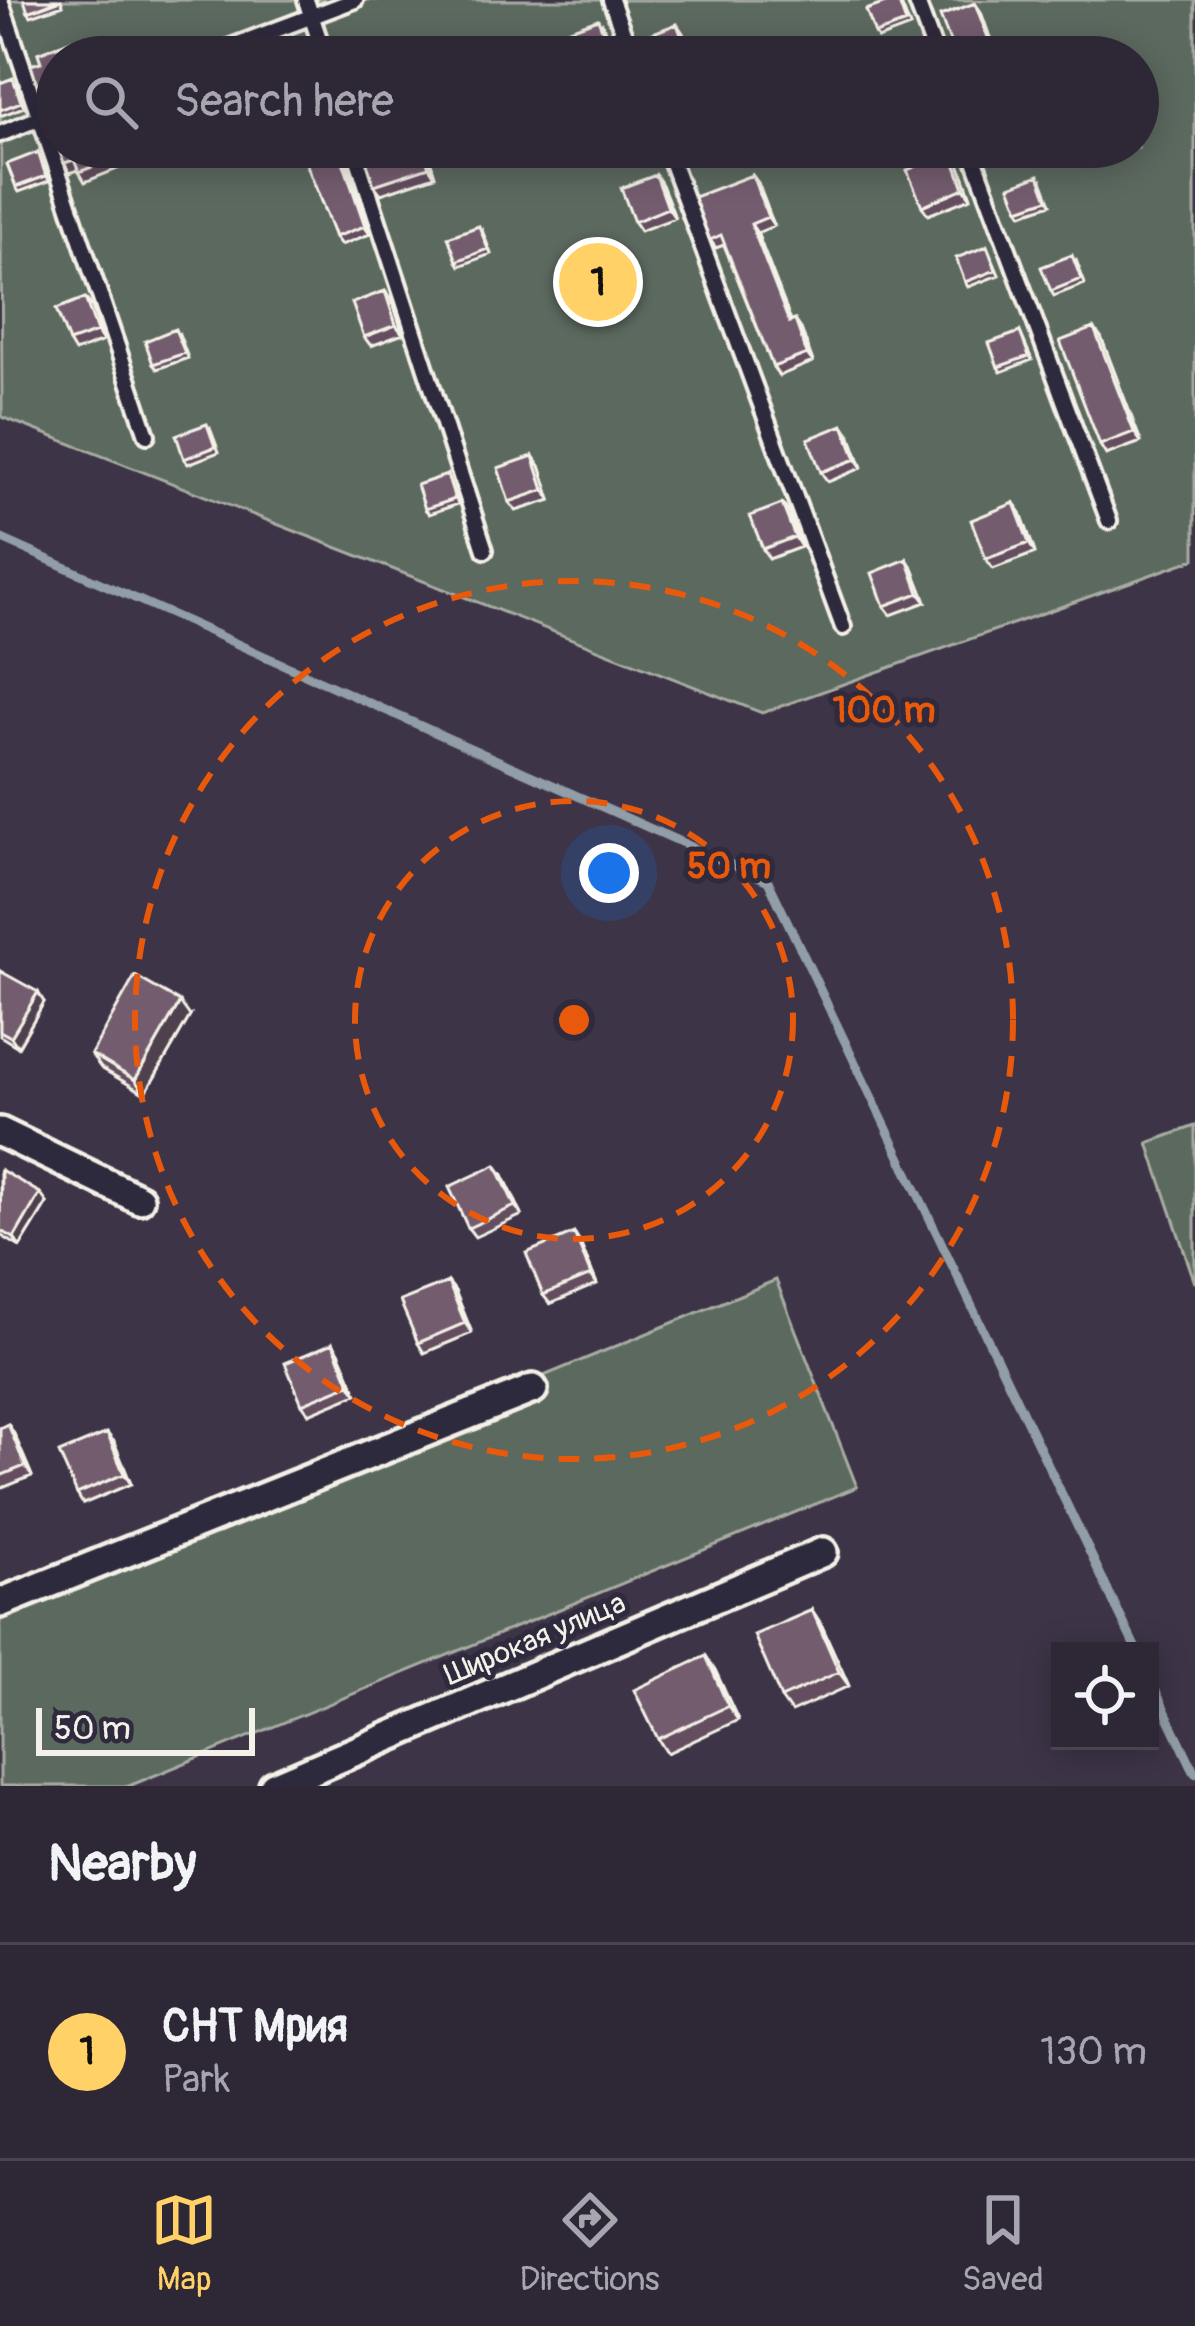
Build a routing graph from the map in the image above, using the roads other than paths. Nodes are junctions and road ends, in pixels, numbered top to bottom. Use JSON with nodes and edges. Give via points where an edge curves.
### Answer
{"nodes":[{"id":1,"x":0,"y":0,"type":"edge"},
{"id":2,"x":306,"y":0,"type":"edge"},
{"id":3,"x":355,"y":0,"type":"edge"},
{"id":4,"x":611,"y":0,"type":"edge"},
{"id":5,"x":916,"y":0,"type":"edge"},
{"id":6,"x":312,"y":17,"type":"junction"},
{"id":7,"x":261,"y":36,"type":"edge"},
{"id":8,"x":318,"y":36,"type":"edge"},
{"id":9,"x":624,"y":36,"type":"edge"},
{"id":10,"x":929,"y":36,"type":"edge"},
{"id":11,"x":36,"y":82,"type":"edge"},
{"id":12,"x":36,"y":120,"type":"edge"},
{"id":13,"x":0,"y":134,"type":"edge"},
{"id":14,"x":66,"y":168,"type":"edge"},
{"id":15,"x":361,"y":168,"type":"edge"},
{"id":16,"x":674,"y":168,"type":"edge"},
{"id":17,"x":978,"y":168,"type":"edge"},
{"id":18,"x":147,"y":435,"type":"dead end"},
{"id":19,"x":1109,"y":521,"type":"dead end"},
{"id":20,"x":485,"y":550,"type":"dead end"},
{"id":21,"x":843,"y":627,"type":"dead end"},
{"id":22,"x":0,"y":1132,"type":"edge"},
{"id":23,"x":140,"y":1198,"type":"dead end"},
{"id":24,"x":533,"y":1389,"type":"dead end"},
{"id":25,"x":823,"y":1552,"type":"dead end"},
{"id":26,"x":0,"y":1603,"type":"edge"},
{"id":27,"x":274,"y":1786,"type":"edge"}],
"edges":[{"from":1,"to":11,"type":"lane"},
{"from":2,"to":6,"type":"lane"},
{"from":3,"to":6,"type":"lane"},
{"from":4,"to":9,"type":"lane"},
{"from":5,"to":10,"type":"lane"},
{"from":6,"to":7,"type":"lane"},
{"from":6,"to":8,"type":"lane"},
{"from":12,"to":13,"type":"lane"},
{"from":14,"to":18,"type":"lane"},
{"from":15,"to":20,"type":"lane"},
{"from":16,"to":21,"type":"lane"},
{"from":17,"to":19,"type":"lane"},
{"from":22,"to":23,"type":"street"},
{"from":24,"to":26,"type":"street"},
{"from":25,"to":27,"type":"street","name":"Широкая улица"}]}
